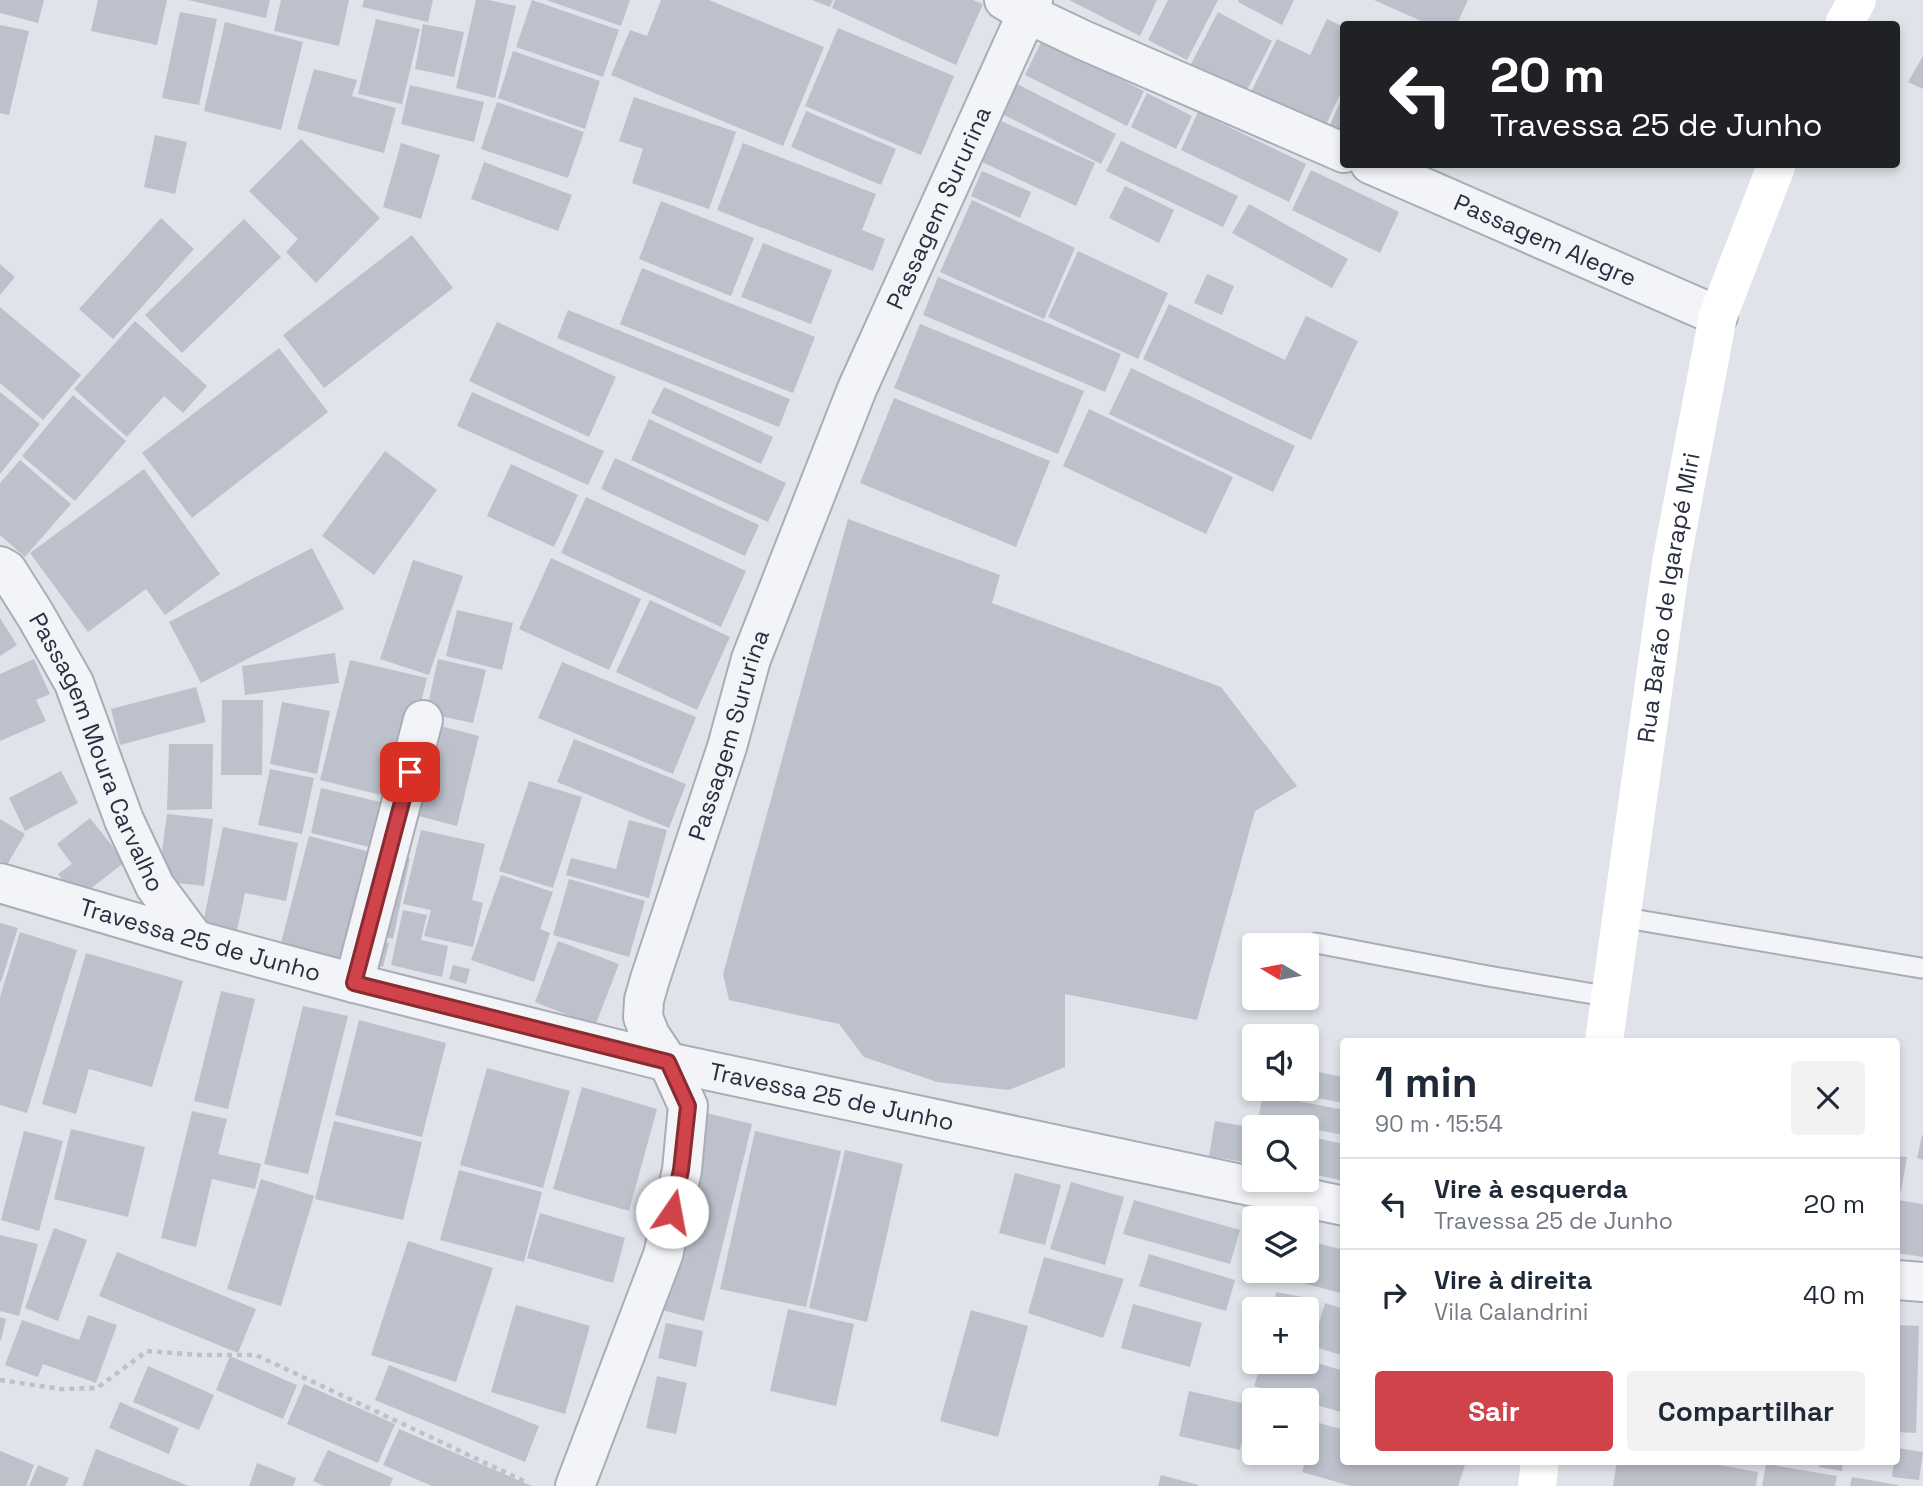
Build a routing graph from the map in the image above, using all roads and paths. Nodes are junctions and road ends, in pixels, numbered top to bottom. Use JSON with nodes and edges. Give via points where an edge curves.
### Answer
{"nodes":[{"id":1,"x":1857,"y":0,"type":"edge"},
{"id":2,"x":1021,"y":4,"type":"edge"},
{"id":3,"x":1846,"y":21,"type":"edge"},
{"id":4,"x":1340,"y":151,"type":"edge"},
{"id":5,"x":1379,"y":168,"type":"edge"},
{"id":6,"x":1775,"y":168,"type":"edge"},
{"id":7,"x":1718,"y":316,"type":"junction"},
{"id":8,"x":0,"y":566,"type":"edge"},
{"id":9,"x":423,"y":720,"type":"dead end"},
{"id":10,"x":0,"y":883,"type":"edge"},
{"id":11,"x":1620,"y":917,"type":"junction"},
{"id":12,"x":195,"y":940,"type":"junction"},
{"id":13,"x":1320,"y":944,"type":"edge"},
{"id":14,"x":1921,"y":968,"type":"dead end"},
{"id":15,"x":354,"y":983,"type":"junction"},
{"id":16,"x":1611,"y":997,"type":"junction"},
{"id":17,"x":1604,"y":1038,"type":"edge"},
{"id":18,"x":668,"y":1062,"type":"junction"},
{"id":19,"x":1340,"y":1205,"type":"edge"},
{"id":20,"x":1900,"y":1280,"type":"edge"},
{"id":21,"x":1923,"y":1282,"type":"edge"},
{"id":22,"x":0,"y":1380,"type":"edge"},
{"id":23,"x":1539,"y":1465,"type":"edge"},
{"id":24,"x":535,"y":1486,"type":"edge"},
{"id":25,"x":575,"y":1486,"type":"edge"},
{"id":26,"x":1536,"y":1486,"type":"edge"}],
"edges":[{"from":1,"to":3,"type":"main road"},
{"from":2,"to":4,"type":"street","via":[[1083,40]]},
{"from":2,"to":18,"type":"street","name":"Passagem Sururina","via":[[857,389],[751,659],[727,747],[643,1000],[650,1035]]},
{"from":5,"to":7,"type":"street","name":"Passagem Alegre"},
{"from":6,"to":7,"type":"main road","name":"Rua Barão de Igarapé Miri"},
{"from":7,"to":11,"type":"main road","name":"Rua Barão de Igarapé Miri","via":[[1671,563]]},
{"from":8,"to":12,"type":"street","name":"Passagem Moura Carvalho","via":[[7,570],[74,683],[124,820],[155,886]]},
{"from":9,"to":15,"type":"street"},
{"from":10,"to":12,"type":"street","name":"Travessa 25 de Junho"},
{"from":11,"to":14,"type":"lane"},
{"from":11,"to":16,"type":"main road","name":"Rua Barão de Igarapé Miri"},
{"from":12,"to":15,"type":"street","name":"Travessa 25 de Junho"},
{"from":13,"to":16,"type":"lane"},
{"from":15,"to":18,"type":"street","name":"Travessa 25 de Junho"},
{"from":16,"to":17,"type":"main road","name":"Rua Barão de Igarapé Miri"},
{"from":18,"to":19,"type":"street","name":"Travessa 25 de Junho"},
{"from":18,"to":25,"type":"street","name":"Passagem Sururina","via":[[688,1106],[681,1170],[663,1255]]},
{"from":20,"to":21,"type":"street"},
{"from":22,"to":24,"type":"path","via":[[61,1389],[97,1388],[147,1351],[256,1355]]},
{"from":23,"to":26,"type":"main road"}]}
